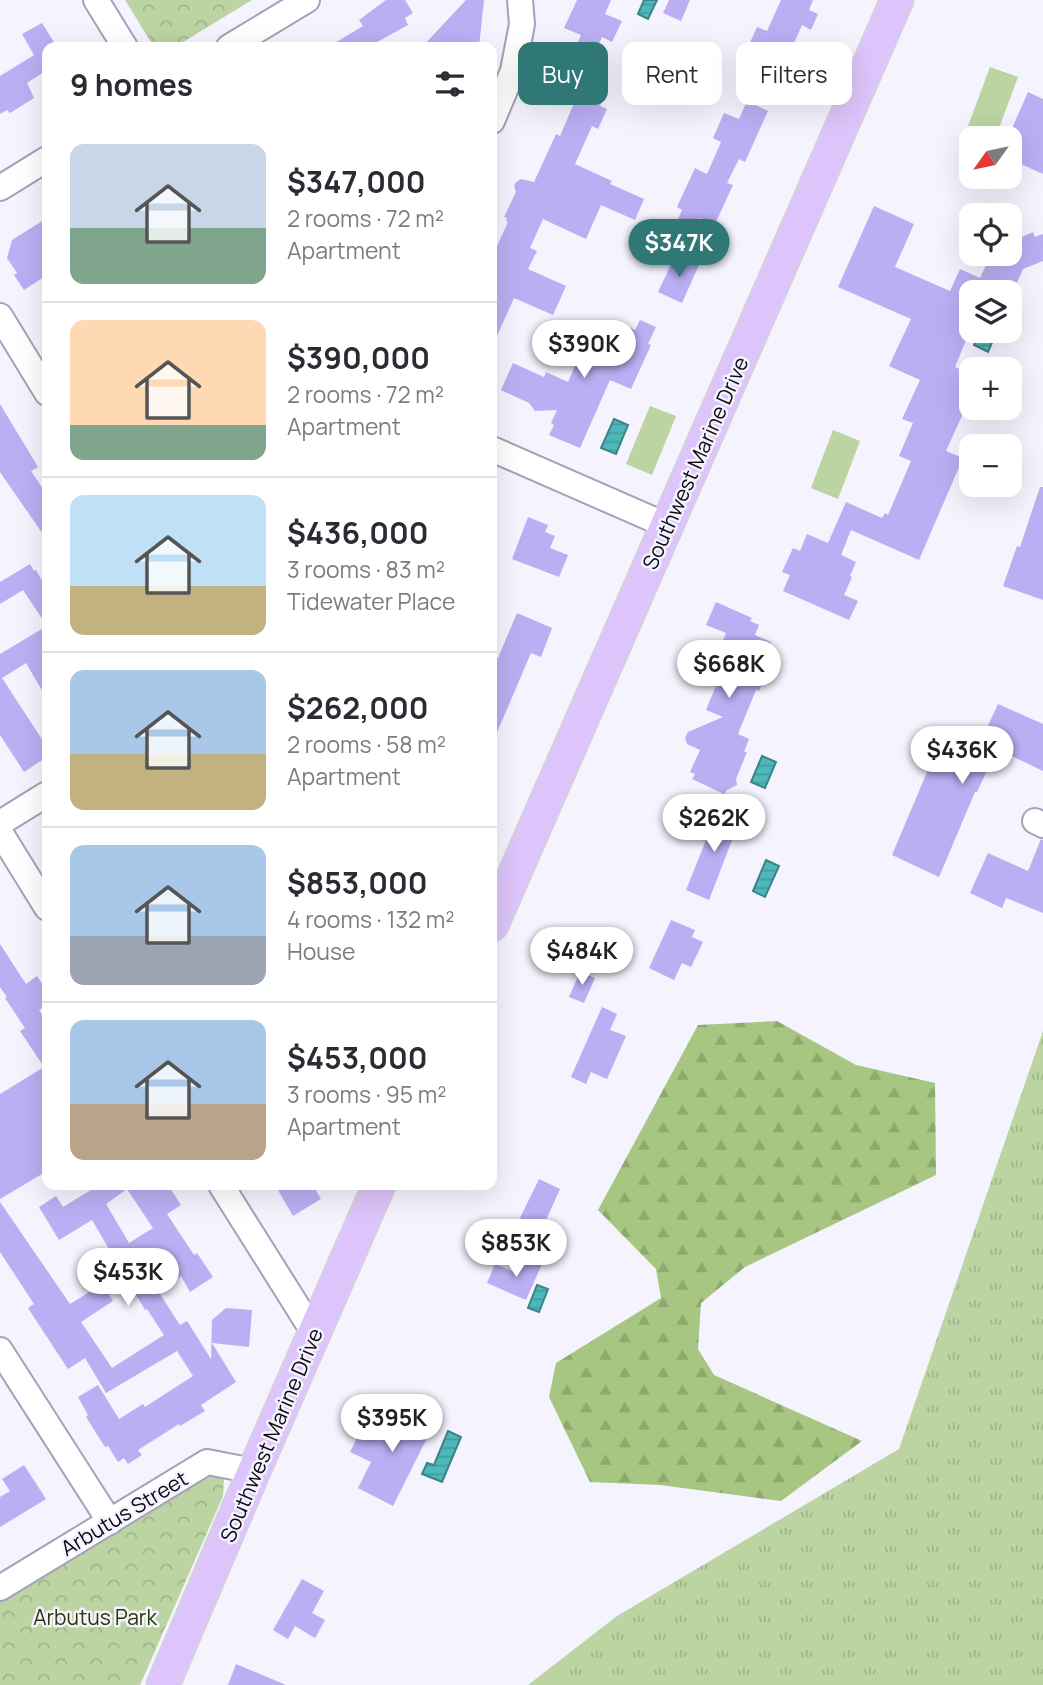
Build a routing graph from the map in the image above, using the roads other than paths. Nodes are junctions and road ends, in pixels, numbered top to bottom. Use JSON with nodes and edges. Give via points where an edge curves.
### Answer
{"nodes":[{"id":1,"x":96,"y":0,"type":"edge"},
{"id":2,"x":307,"y":0,"type":"edge"},
{"id":3,"x":520,"y":0,"type":"edge"},
{"id":4,"x":897,"y":0,"type":"edge"},
{"id":5,"x":122,"y":42,"type":"edge"},
{"id":6,"x":237,"y":42,"type":"edge"},
{"id":7,"x":497,"y":109,"type":"edge"},
{"id":8,"x":42,"y":162,"type":"edge"},
{"id":9,"x":0,"y":188,"type":"edge"},
{"id":10,"x":0,"y":316,"type":"edge"},
{"id":11,"x":42,"y":385,"type":"edge"},
{"id":12,"x":497,"y":451,"type":"edge"},
{"id":13,"x":668,"y":526,"type":"junction"},
{"id":14,"x":42,"y":797,"type":"edge"},
{"id":15,"x":0,"y":823,"type":"edge"},
{"id":16,"x":0,"y":832,"type":"edge"},
{"id":17,"x":42,"y":900,"type":"edge"},
{"id":18,"x":497,"y":914,"type":"edge"},
{"id":19,"x":224,"y":1190,"type":"edge"},
{"id":20,"x":377,"y":1190,"type":"edge"},
{"id":21,"x":314,"y":1333,"type":"junction"},
{"id":22,"x":0,"y":1350,"type":"edge"},
{"id":23,"x":254,"y":1471,"type":"junction"},
{"id":24,"x":110,"y":1522,"type":"junction"},
{"id":25,"x":0,"y":1588,"type":"edge"},
{"id":26,"x":163,"y":1685,"type":"edge"}],
"edges":[{"from":1,"to":5,"type":"street"},
{"from":2,"to":6,"type":"street"},
{"from":3,"to":7,"type":"street","via":[[522,24],[513,71]]},
{"from":4,"to":13,"type":"main road","name":"Southwest Marine Drive"},
{"from":8,"to":9,"type":"street"},
{"from":10,"to":11,"type":"street"},
{"from":12,"to":13,"type":"street"},
{"from":13,"to":18,"type":"main road","name":"Southwest Marine Drive"},
{"from":14,"to":15,"type":"street"},
{"from":16,"to":17,"type":"street"},
{"from":19,"to":21,"type":"street"},
{"from":20,"to":21,"type":"main road","name":"Southwest Marine Drive"},
{"from":21,"to":23,"type":"main road","name":"Southwest Marine Drive"},
{"from":22,"to":24,"type":"street"},
{"from":23,"to":24,"type":"street","name":"Arbutus Street","via":[[207,1462]]},
{"from":23,"to":26,"type":"main road","name":"Southwest Marine Drive"},
{"from":24,"to":25,"type":"street","name":"Arbutus Street"}]}
